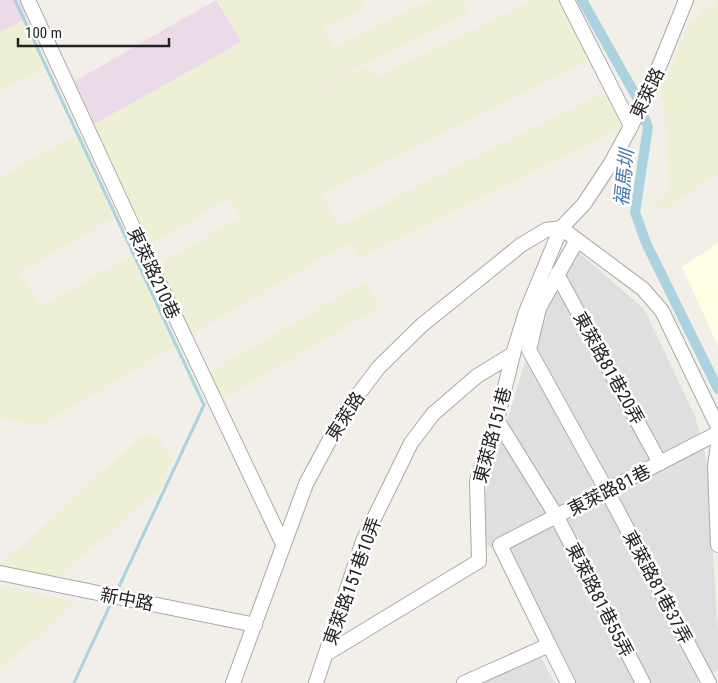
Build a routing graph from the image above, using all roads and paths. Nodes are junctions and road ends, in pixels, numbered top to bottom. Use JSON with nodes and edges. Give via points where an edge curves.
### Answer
{"nodes":[{"id":1,"x":28,"y":0,"type":"edge"},
{"id":2,"x":568,"y":0,"type":"edge"},
{"id":3,"x":686,"y":0,"type":"edge"},
{"id":4,"x":631,"y":126,"type":"junction"},
{"id":5,"x":561,"y":228,"type":"junction"},
{"id":6,"x":577,"y":240,"type":"junction"},
{"id":7,"x":557,"y":274,"type":"junction"},
{"id":8,"x":513,"y":354,"type":"junction"},
{"id":9,"x":497,"y":420,"type":"junction"},
{"id":10,"x":718,"y":427,"type":"edge"},
{"id":11,"x":718,"y":433,"type":"edge"},
{"id":12,"x":718,"y":445,"type":"edge"},
{"id":13,"x":660,"y":463,"type":"junction"},
{"id":14,"x":607,"y":491,"type":"junction"},
{"id":15,"x":557,"y":517,"type":"junction"},
{"id":16,"x":283,"y":544,"type":"junction"},
{"id":17,"x":718,"y":545,"type":"edge"},
{"id":18,"x":0,"y":573,"type":"edge"},
{"id":19,"x":255,"y":625,"type":"junction"},
{"id":20,"x":549,"y":645,"type":"junction"},
{"id":21,"x":326,"y":654,"type":"junction"},
{"id":22,"x":718,"y":680,"type":"edge"},
{"id":23,"x":233,"y":683,"type":"edge"},
{"id":24,"x":316,"y":683,"type":"edge"},
{"id":25,"x":464,"y":683,"type":"edge"},
{"id":26,"x":568,"y":683,"type":"edge"},
{"id":27,"x":643,"y":683,"type":"edge"},
{"id":28,"x":709,"y":683,"type":"edge"},
{"id":29,"x":714,"y":683,"type":"edge"}],
"edges":[{"from":1,"to":16,"type":"street","name":"東萊路210巷"},
{"from":2,"to":4,"type":"street"},
{"from":3,"to":4,"type":"street","name":"東萊路"},
{"from":4,"to":5,"type":"street","name":"東萊路","via":[[584,204]]},
{"from":5,"to":6,"type":"street"},
{"from":5,"to":8,"type":"street","name":"東萊路151巷","via":[[526,312]]},
{"from":5,"to":16,"type":"street","name":"東萊路","via":[[546,230],[521,245],[422,324],[379,367],[344,413],[306,484]]},
{"from":6,"to":7,"type":"street","name":"東萊路81巷37弄"},
{"from":6,"to":10,"type":"street","via":[[644,290],[662,311]]},
{"from":7,"to":13,"type":"street","name":"東萊路81巷20弄"},
{"from":7,"to":14,"type":"street","name":"東萊路81巷37弄","via":[[539,308],[529,350]]},
{"from":8,"to":9,"type":"street","name":"東萊路151巷"},
{"from":8,"to":21,"type":"street","name":"東萊路151巷10弄","via":[[477,376],[433,414],[411,443],[362,541]]},
{"from":9,"to":15,"type":"street","name":"東萊路81巷55弄"},
{"from":9,"to":21,"type":"street","name":"東萊路151巷","via":[[477,481],[479,561]]},
{"from":11,"to":13,"type":"street","name":"東萊路81巷"},
{"from":12,"to":17,"type":"street","via":[[715,466]]},
{"from":13,"to":14,"type":"street","name":"東萊路81巷"},
{"from":14,"to":15,"type":"street","name":"東萊路81巷"},
{"from":14,"to":28,"type":"street","name":"東萊路81巷37弄"},
{"from":15,"to":20,"type":"street","name":"東萊路81巷","via":[[500,545]]},
{"from":15,"to":27,"type":"street","name":"東萊路81巷55弄"},
{"from":16,"to":19,"type":"street","name":"東萊路"},
{"from":18,"to":19,"type":"street","name":"新中路"},
{"from":19,"to":23,"type":"street","name":"東萊路"},
{"from":20,"to":25,"type":"street"},
{"from":20,"to":26,"type":"street"},
{"from":21,"to":24,"type":"street"},
{"from":22,"to":29,"type":"street"}]}
